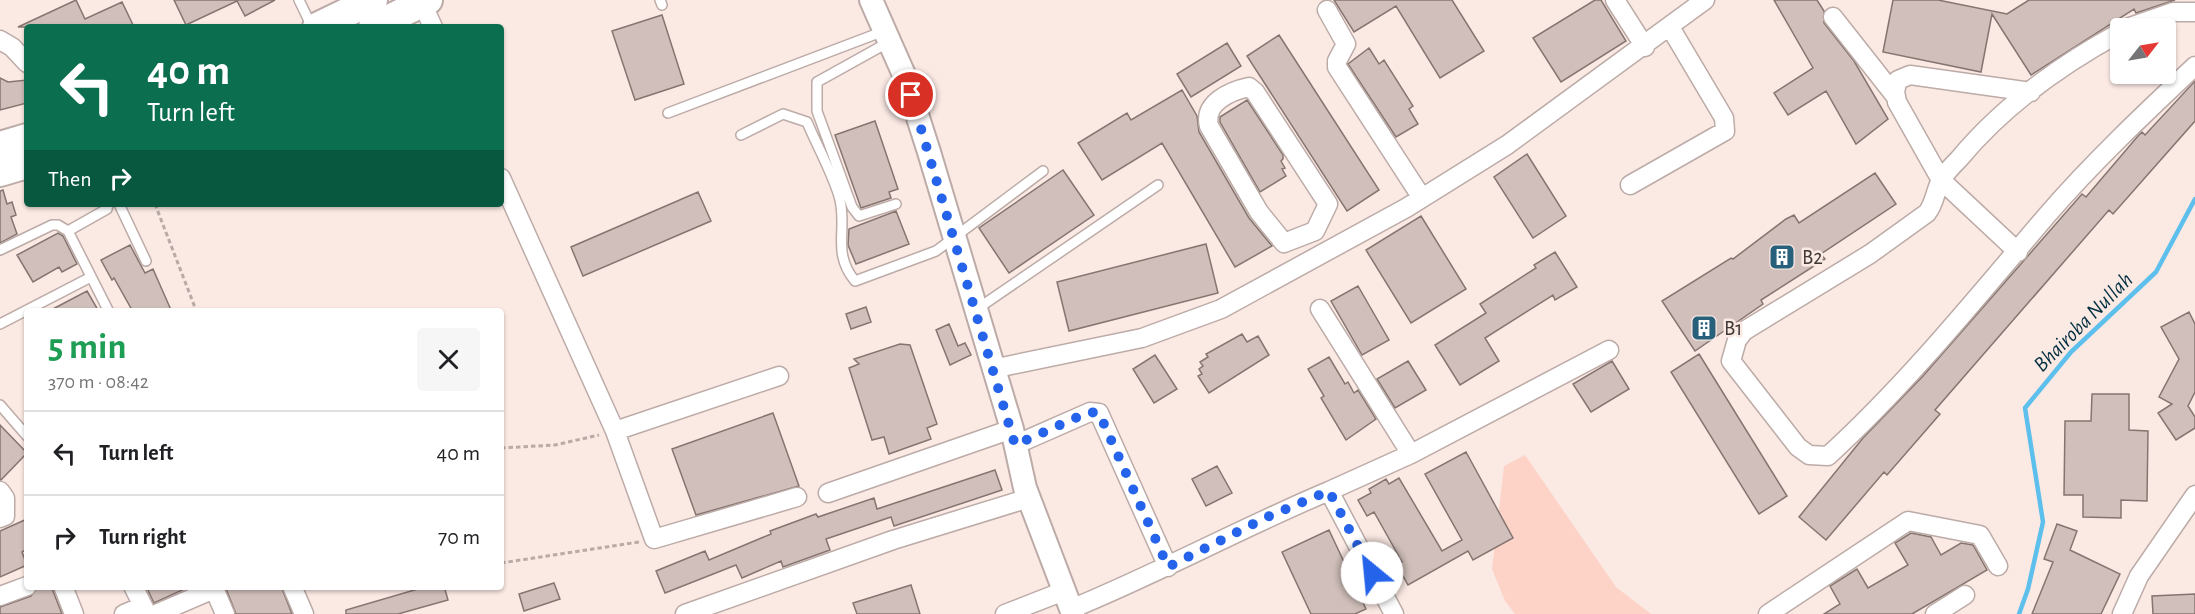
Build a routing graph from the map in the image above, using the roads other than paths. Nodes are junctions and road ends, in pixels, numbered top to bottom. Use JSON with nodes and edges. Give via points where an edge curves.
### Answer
{"nodes":[{"id":1,"x":299,"y":0,"type":"edge"},
{"id":2,"x":373,"y":0,"type":"edge"},
{"id":3,"x":871,"y":0,"type":"edge"},
{"id":4,"x":1615,"y":0,"type":"edge"},
{"id":5,"x":1705,"y":0,"type":"edge"},
{"id":6,"x":428,"y":10,"type":"edge"},
{"id":7,"x":1327,"y":10,"type":"dead end"},
{"id":8,"x":2173,"y":12,"type":"junction"},
{"id":9,"x":2195,"y":12,"type":"edge"},
{"id":10,"x":1833,"y":17,"type":"dead end"},
{"id":11,"x":2156,"y":18,"type":"edge"},
{"id":12,"x":311,"y":24,"type":"edge"},
{"id":13,"x":323,"y":24,"type":"edge"},
{"id":14,"x":383,"y":24,"type":"edge"},
{"id":15,"x":1670,"y":27,"type":"junction"},
{"id":16,"x":2195,"y":29,"type":"edge"},
{"id":17,"x":887,"y":36,"type":"junction"},
{"id":18,"x":2110,"y":38,"type":"edge"},
{"id":19,"x":0,"y":40,"type":"edge"},
{"id":20,"x":1644,"y":47,"type":"junction"},
{"id":21,"x":24,"y":60,"type":"edge"},
{"id":22,"x":2195,"y":66,"type":"edge"},
{"id":23,"x":2031,"y":92,"type":"junction"},
{"id":24,"x":1896,"y":97,"type":"junction"},
{"id":25,"x":668,"y":113,"type":"dead end"},
{"id":26,"x":741,"y":135,"type":"dead end"},
{"id":27,"x":24,"y":139,"type":"edge"},
{"id":28,"x":0,"y":146,"type":"edge"},
{"id":29,"x":24,"y":165,"type":"edge"},
{"id":30,"x":1043,"y":171,"type":"dead end"},
{"id":31,"x":0,"y":172,"type":"edge"},
{"id":32,"x":1941,"y":180,"type":"junction"},
{"id":33,"x":504,"y":185,"type":"edge"},
{"id":34,"x":1158,"y":185,"type":"dead end"},
{"id":35,"x":1630,"y":185,"type":"dead end"},
{"id":36,"x":1422,"y":198,"type":"junction"},
{"id":37,"x":896,"y":204,"type":"dead end"},
{"id":38,"x":107,"y":207,"type":"edge"},
{"id":39,"x":120,"y":207,"type":"edge"},
{"id":40,"x":68,"y":231,"type":"junction"},
{"id":41,"x":1315,"y":231,"type":"junction"},
{"id":42,"x":954,"y":238,"type":"junction"},
{"id":43,"x":0,"y":250,"type":"edge"},
{"id":44,"x":1329,"y":250,"type":"junction"},
{"id":45,"x":2018,"y":252,"type":"junction"},
{"id":46,"x":146,"y":261,"type":"dead end"},
{"id":47,"x":91,"y":277,"type":"junction"},
{"id":48,"x":31,"y":308,"type":"edge"},
{"id":49,"x":107,"y":308,"type":"edge"},
{"id":50,"x":1320,"y":309,"type":"dead end"},
{"id":51,"x":975,"y":310,"type":"junction"},
{"id":52,"x":24,"y":312,"type":"edge"},
{"id":53,"x":0,"y":324,"type":"edge"},
{"id":54,"x":1609,"y":350,"type":"dead end"},
{"id":55,"x":992,"y":369,"type":"junction"},
{"id":56,"x":779,"y":375,"type":"dead end"},
{"id":57,"x":0,"y":405,"type":"edge"},
{"id":58,"x":615,"y":431,"type":"junction"},
{"id":59,"x":24,"y":433,"type":"edge"},
{"id":60,"x":1014,"y":437,"type":"junction"},
{"id":61,"x":1411,"y":454,"type":"junction"},
{"id":62,"x":0,"y":491,"type":"edge"},
{"id":63,"x":1329,"y":491,"type":"junction"},
{"id":64,"x":828,"y":493,"type":"dead end"},
{"id":65,"x":2195,"y":495,"type":"edge"},
{"id":66,"x":797,"y":497,"type":"dead end"},
{"id":67,"x":1029,"y":498,"type":"junction"},
{"id":68,"x":0,"y":518,"type":"edge"},
{"id":69,"x":1998,"y":566,"type":"dead end"},
{"id":70,"x":1168,"y":567,"type":"junction"},
{"id":71,"x":24,"y":587,"type":"edge"},
{"id":72,"x":65,"y":590,"type":"edge"},
{"id":73,"x":136,"y":590,"type":"edge"},
{"id":74,"x":207,"y":590,"type":"edge"},
{"id":75,"x":214,"y":590,"type":"edge"},
{"id":76,"x":294,"y":590,"type":"edge"},
{"id":77,"x":1965,"y":595,"type":"dead end"},
{"id":78,"x":0,"y":596,"type":"edge"},
{"id":79,"x":1069,"y":605,"type":"edge"},
{"id":80,"x":148,"y":611,"type":"edge"},
{"id":81,"x":74,"y":614,"type":"edge"},
{"id":82,"x":124,"y":614,"type":"edge"},
{"id":83,"x":225,"y":614,"type":"edge"},
{"id":84,"x":304,"y":614,"type":"edge"},
{"id":85,"x":685,"y":614,"type":"edge"},
{"id":86,"x":1005,"y":614,"type":"edge"},
{"id":87,"x":1394,"y":614,"type":"edge"},
{"id":88,"x":1768,"y":614,"type":"edge"},
{"id":89,"x":1935,"y":614,"type":"edge"},
{"id":90,"x":2122,"y":614,"type":"edge"}],
"edges":[{"from":1,"to":12,"type":"lane"},
{"from":2,"to":13,"type":"main road"},
{"from":3,"to":17,"type":"street"},
{"from":4,"to":20,"type":"street"},
{"from":5,"to":15,"type":"street"},
{"from":6,"to":14,"type":"main road"},
{"from":7,"to":36,"type":"street","via":[[1346,44],[1336,61],[1337,67]]},
{"from":8,"to":9,"type":"street"},
{"from":8,"to":11,"type":"street"},
{"from":8,"to":16,"type":"street"},
{"from":10,"to":24,"type":"street"},
{"from":15,"to":20,"type":"street"},
{"from":15,"to":35,"type":"street","via":[[1724,118],[1725,131]]},
{"from":17,"to":25,"type":"lane"},
{"from":17,"to":37,"type":"lane","via":[[817,82],[817,111],[852,207],[859,216]]},
{"from":17,"to":42,"type":"street","via":[[912,98]]},
{"from":18,"to":23,"type":"street","via":[[2081,54]]},
{"from":19,"to":21,"type":"street"},
{"from":20,"to":36,"type":"street","via":[[1508,145]]},
{"from":22,"to":45,"type":"street","via":[[2049,213]]},
{"from":23,"to":24,"type":"street","via":[[1910,75],[1898,81]]},
{"from":23,"to":32,"type":"street","via":[[1971,145]]},
{"from":24,"to":32,"type":"street"},
{"from":26,"to":42,"type":"lane","via":[[783,114],[807,122],[840,201],[840,243],[845,270],[855,281],[936,251]]},
{"from":27,"to":28,"type":"main road"},
{"from":29,"to":31,"type":"main road"},
{"from":30,"to":42,"type":"lane"},
{"from":32,"to":45,"type":"street"},
{"from":32,"to":45,"type":"street","via":[[1927,213],[1870,254],[1744,331],[1737,340],[1731,361],[1798,447],[1809,455],[1828,456],[1929,354]]},
{"from":33,"to":58,"type":"street"},
{"from":34,"to":51,"type":"lane"},
{"from":36,"to":44,"type":"street"},
{"from":38,"to":40,"type":"lane"},
{"from":39,"to":46,"type":"lane"},
{"from":40,"to":43,"type":"lane","via":[[52,225]]},
{"from":40,"to":47,"type":"lane"},
{"from":41,"to":41,"type":"street","via":[[1328,204],[1255,92],[1250,87],[1242,88],[1220,99],[1210,109],[1209,126],[1259,212],[1284,243]]},
{"from":41,"to":44,"type":"street"},
{"from":42,"to":51,"type":"street"},
{"from":44,"to":55,"type":"street","via":[[1221,309],[1142,338]]},
{"from":47,"to":48,"type":"lane"},
{"from":47,"to":49,"type":"lane"},
{"from":50,"to":61,"type":"street"},
{"from":51,"to":55,"type":"street"},
{"from":52,"to":53,"type":"lane"},
{"from":54,"to":61,"type":"street"},
{"from":55,"to":60,"type":"street"},
{"from":56,"to":58,"type":"street"},
{"from":57,"to":59,"type":"lane"},
{"from":58,"to":66,"type":"street","via":[[654,539]]},
{"from":60,"to":64,"type":"street"},
{"from":60,"to":67,"type":"street"},
{"from":60,"to":70,"type":"street","via":[[1089,412],[1099,413]]},
{"from":61,"to":63,"type":"street"},
{"from":62,"to":68,"type":"street","via":[[5,498],[5,516]]},
{"from":63,"to":70,"type":"street"},
{"from":63,"to":87,"type":"street"},
{"from":65,"to":90,"type":"street","via":[[2139,576]]},
{"from":67,"to":79,"type":"street"},
{"from":67,"to":85,"type":"street","via":[[893,540]]},
{"from":69,"to":88,"type":"street","via":[[1980,536],[1908,521]]},
{"from":70,"to":79,"type":"street"},
{"from":71,"to":78,"type":"street"},
{"from":72,"to":81,"type":"street"},
{"from":73,"to":80,"type":"street"},
{"from":74,"to":80,"type":"street"},
{"from":75,"to":83,"type":"street"},
{"from":76,"to":84,"type":"street"},
{"from":77,"to":89,"type":"street"},
{"from":79,"to":86,"type":"street"},
{"from":80,"to":82,"type":"street"}]}
